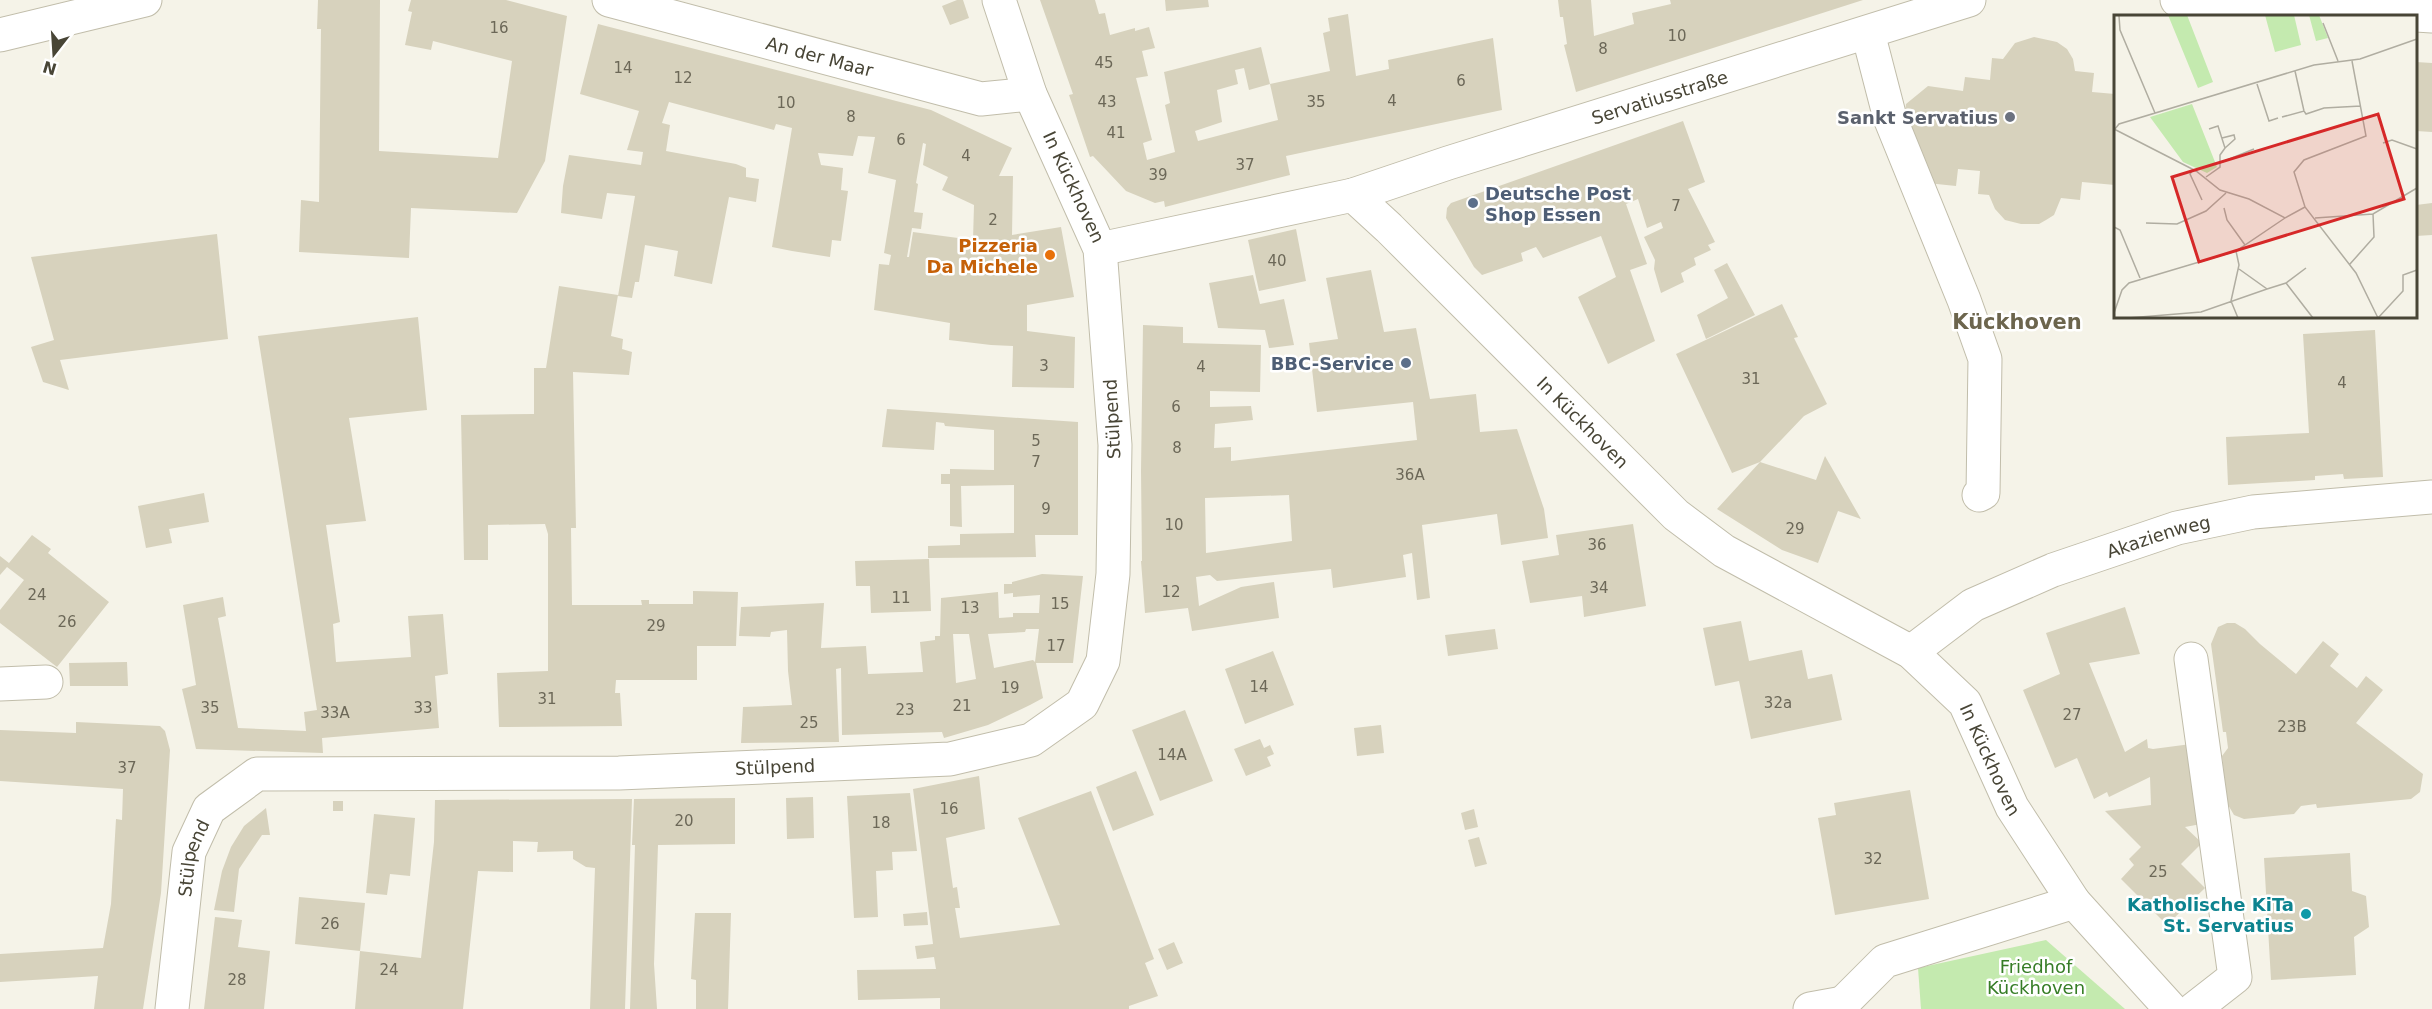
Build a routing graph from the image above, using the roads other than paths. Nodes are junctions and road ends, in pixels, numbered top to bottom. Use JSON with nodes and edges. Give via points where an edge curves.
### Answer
{"nodes":[{"id":1,"x":145,"y":0,"type":"edge"},
{"id":2,"x":609,"y":0,"type":"edge"},
{"id":3,"x":999,"y":0,"type":"edge"},
{"id":4,"x":1969,"y":0,"type":"edge"},
{"id":5,"x":2177,"y":0,"type":"edge"},
{"id":6,"x":2416,"y":15,"type":"edge"},
{"id":7,"x":2417,"y":15,"type":"edge"},
{"id":8,"x":2432,"y":16,"type":"edge"},
{"id":9,"x":1868,"y":33,"type":"junction"},
{"id":10,"x":0,"y":36,"type":"edge"},
{"id":11,"x":1030,"y":94,"type":"junction"},
{"id":12,"x":1353,"y":195,"type":"junction"},
{"id":13,"x":1100,"y":249,"type":"junction"},
{"id":14,"x":1979,"y":495,"type":"dead end"},
{"id":15,"x":2432,"y":497,"type":"edge"},
{"id":16,"x":1911,"y":652,"type":"junction"},
{"id":17,"x":2191,"y":659,"type":"dead end"},
{"id":18,"x":46,"y":682,"type":"dead end"},
{"id":19,"x":0,"y":684,"type":"edge"},
{"id":20,"x":2074,"y":902,"type":"junction"},
{"id":21,"x":1843,"y":1006,"type":"edge"},
{"id":22,"x":172,"y":1009,"type":"edge"},
{"id":23,"x":1810,"y":1009,"type":"edge"},
{"id":24,"x":2171,"y":1009,"type":"edge"},
{"id":25,"x":2193,"y":1009,"type":"edge"}],
"edges":[{"from":1,"to":10,"type":"street"},
{"from":2,"to":11,"type":"street","name":"An der Maar","via":[[981,99]]},
{"from":3,"to":11,"type":"street","name":"In Kückhoven"},
{"from":4,"to":9,"type":"street","name":"Servatiusstraße"},
{"from":5,"to":6,"type":"street"},
{"from":7,"to":8,"type":"street"},
{"from":9,"to":12,"type":"street","name":"Servatiusstraße"},
{"from":9,"to":14,"type":"street","via":[[1886,119],[1964,300],[1982,360],[1983,493]]},
{"from":11,"to":13,"type":"street","name":"In Kückhoven"},
{"from":12,"to":13,"type":"street","name":"In Kückhoven"},
{"from":12,"to":16,"type":"street","name":"In Kückhoven","via":[[1676,515],[1724,552]]},
{"from":13,"to":22,"type":"street","name":"Stülpend","via":[[1115,445],[1113,574],[1103,661],[1082,704],[1031,740],[950,759],[619,773],[257,774],[209,809],[189,852]]},
{"from":15,"to":16,"type":"street","name":"Akazienweg","via":[[2253,512],[2177,528],[2053,570],[1973,604]]},
{"from":16,"to":20,"type":"street","name":"In Kückhoven","via":[[1965,703],[2012,807]]},
{"from":17,"to":25,"type":"street","via":[[2235,977]]},
{"from":18,"to":19,"type":"street"},
{"from":20,"to":21,"type":"street","via":[[1885,961]]},
{"from":20,"to":24,"type":"street","name":"In Kückhoven"},
{"from":21,"to":23,"type":"street"}]}
